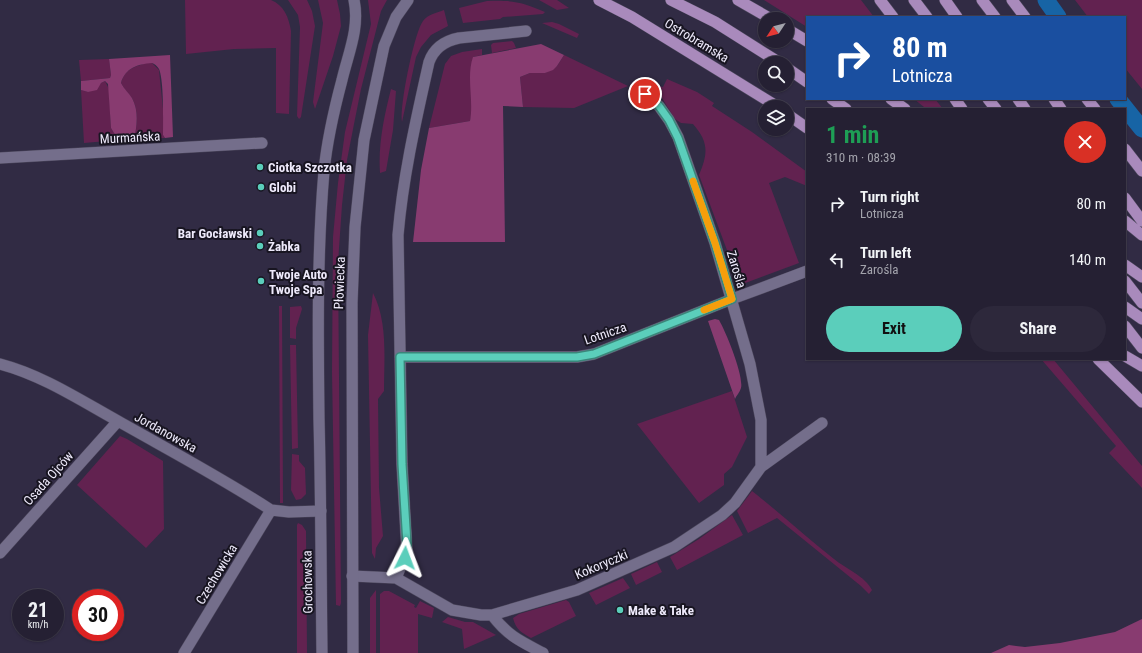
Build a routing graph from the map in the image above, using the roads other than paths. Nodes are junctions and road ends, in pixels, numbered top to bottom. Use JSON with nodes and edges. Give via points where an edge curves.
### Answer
{"nodes":[{"id":1,"x":354,"y":0,"type":"edge"},
{"id":2,"x":408,"y":0,"type":"edge"},
{"id":3,"x":599,"y":0,"type":"edge"},
{"id":4,"x":671,"y":0,"type":"edge"},
{"id":5,"x":738,"y":0,"type":"edge"},
{"id":6,"x":880,"y":0,"type":"edge"},
{"id":7,"x":914,"y":0,"type":"edge"},
{"id":8,"x":945,"y":0,"type":"edge"},
{"id":9,"x":982,"y":0,"type":"edge"},
{"id":10,"x":1012,"y":0,"type":"edge"},
{"id":11,"x":759,"y":12,"type":"edge"},
{"id":12,"x":892,"y":16,"type":"edge"},
{"id":13,"x":926,"y":16,"type":"edge"},
{"id":14,"x":956,"y":16,"type":"edge"},
{"id":15,"x":994,"y":16,"type":"edge"},
{"id":16,"x":1024,"y":16,"type":"edge"},
{"id":17,"x":526,"y":31,"type":"dead end"},
{"id":18,"x":794,"y":34,"type":"edge"},
{"id":19,"x":806,"y":41,"type":"edge"},
{"id":20,"x":769,"y":56,"type":"edge"},
{"id":21,"x":794,"y":73,"type":"edge"},
{"id":22,"x":806,"y":81,"type":"edge"},
{"id":23,"x":645,"y":94,"type":"dead end"},
{"id":24,"x":767,"y":100,"type":"edge"},
{"id":25,"x":833,"y":100,"type":"edge"},
{"id":26,"x":892,"y":100,"type":"edge"},
{"id":27,"x":989,"y":100,"type":"edge"},
{"id":28,"x":845,"y":108,"type":"edge"},
{"id":29,"x":904,"y":108,"type":"edge"},
{"id":30,"x":995,"y":108,"type":"edge"},
{"id":31,"x":794,"y":119,"type":"edge"},
{"id":32,"x":806,"y":127,"type":"edge"},
{"id":33,"x":262,"y":143,"type":"dead end"},
{"id":34,"x":1126,"y":151,"type":"edge"},
{"id":35,"x":0,"y":158,"type":"edge"},
{"id":36,"x":1142,"y":171,"type":"edge"},
{"id":37,"x":1126,"y":199,"type":"edge"},
{"id":38,"x":1126,"y":221,"type":"edge"},
{"id":39,"x":1142,"y":221,"type":"edge"},
{"id":40,"x":1142,"y":235,"type":"edge"},
{"id":41,"x":1126,"y":266,"type":"edge"},
{"id":42,"x":806,"y":272,"type":"edge"},
{"id":43,"x":1142,"y":277,"type":"edge"},
{"id":44,"x":1126,"y":282,"type":"edge"},
{"id":45,"x":732,"y":299,"type":"junction"},
{"id":46,"x":1142,"y":304,"type":"edge"},
{"id":47,"x":1126,"y":308,"type":"edge"},
{"id":48,"x":1142,"y":319,"type":"edge"},
{"id":49,"x":1126,"y":327,"type":"edge"},
{"id":50,"x":1142,"y":348,"type":"edge"},
{"id":51,"x":400,"y":357,"type":"junction"},
{"id":52,"x":1126,"y":357,"type":"edge"},
{"id":53,"x":1099,"y":360,"type":"edge"},
{"id":54,"x":0,"y":364,"type":"edge"},
{"id":55,"x":1142,"y":366,"type":"edge"},
{"id":56,"x":1142,"y":402,"type":"edge"},
{"id":57,"x":118,"y":421,"type":"junction"},
{"id":58,"x":822,"y":423,"type":"dead end"},
{"id":59,"x":761,"y":467,"type":"junction"},
{"id":60,"x":271,"y":510,"type":"junction"},
{"id":61,"x":321,"y":512,"type":"junction"},
{"id":62,"x":0,"y":553,"type":"edge"},
{"id":63,"x":352,"y":576,"type":"junction"},
{"id":64,"x":396,"y":578,"type":"junction"},
{"id":65,"x":492,"y":615,"type":"junction"},
{"id":66,"x":184,"y":653,"type":"edge"},
{"id":67,"x":322,"y":653,"type":"edge"},
{"id":68,"x":353,"y":653,"type":"edge"},
{"id":69,"x":543,"y":653,"type":"edge"}],
"edges":[{"from":1,"to":61,"type":"street","name":"Płowiecka","via":[[354,34],[336,103],[324,170],[318,326]]},
{"from":2,"to":63,"type":"street","name":"Płowiecka","via":[[396,17],[384,46],[364,140],[355,227],[352,303]]},
{"from":3,"to":24,"type":"main road","name":"Ostrobramska","via":[[632,17]]},
{"from":4,"to":20,"type":"main road","via":[[715,22]]},
{"from":5,"to":11,"type":"main road"},
{"from":6,"to":12,"type":"main road"},
{"from":7,"to":13,"type":"main road"},
{"from":8,"to":14,"type":"main road"},
{"from":9,"to":15,"type":"main road"},
{"from":10,"to":16,"type":"main road"},
{"from":17,"to":51,"type":"street","via":[[450,40],[432,56],[412,135],[400,208]]},
{"from":18,"to":19,"type":"main road"},
{"from":21,"to":22,"type":"main road"},
{"from":23,"to":45,"type":"street","name":"Zarośla","via":[[659,106],[678,138]]},
{"from":25,"to":28,"type":"main road"},
{"from":26,"to":29,"type":"main road"},
{"from":27,"to":30,"type":"main road"},
{"from":31,"to":32,"type":"main road"},
{"from":33,"to":35,"type":"street","name":"Murmańska"},
{"from":34,"to":36,"type":"main road"},
{"from":37,"to":39,"type":"main road"},
{"from":38,"to":40,"type":"main road"},
{"from":41,"to":43,"type":"main road"},
{"from":42,"to":45,"type":"street","name":"Lotnicza"},
{"from":44,"to":46,"type":"main road"},
{"from":45,"to":51,"type":"street","name":"Lotnicza","via":[[594,354],[577,357]]},
{"from":45,"to":59,"type":"street","name":"Zarośla","via":[[750,364],[761,420]]},
{"from":47,"to":48,"type":"main road"},
{"from":49,"to":50,"type":"main road"},
{"from":51,"to":64,"type":"street","via":[[407,552]]},
{"from":52,"to":55,"type":"main road"},
{"from":53,"to":56,"type":"main road"},
{"from":54,"to":57,"type":"street","name":"Jordanowska","via":[[45,382]]},
{"from":57,"to":60,"type":"street","name":"Jordanowska"},
{"from":57,"to":62,"type":"street","name":"Osada Ojców"},
{"from":58,"to":59,"type":"street","name":"Kokoryczki"},
{"from":59,"to":65,"type":"street","name":"Kokoryczki","via":[[731,507],[674,547],[577,590]]},
{"from":60,"to":61,"type":"street","name":"Jordanowska"},
{"from":60,"to":66,"type":"street","name":"Czechowicka"},
{"from":61,"to":67,"type":"street","name":"Grochowska"},
{"from":63,"to":64,"type":"street","name":"Kokoryczki"},
{"from":63,"to":68,"type":"street"},
{"from":64,"to":65,"type":"street","name":"Kokoryczki","via":[[452,610]]},
{"from":65,"to":69,"type":"street","via":[[513,637]]}]}
